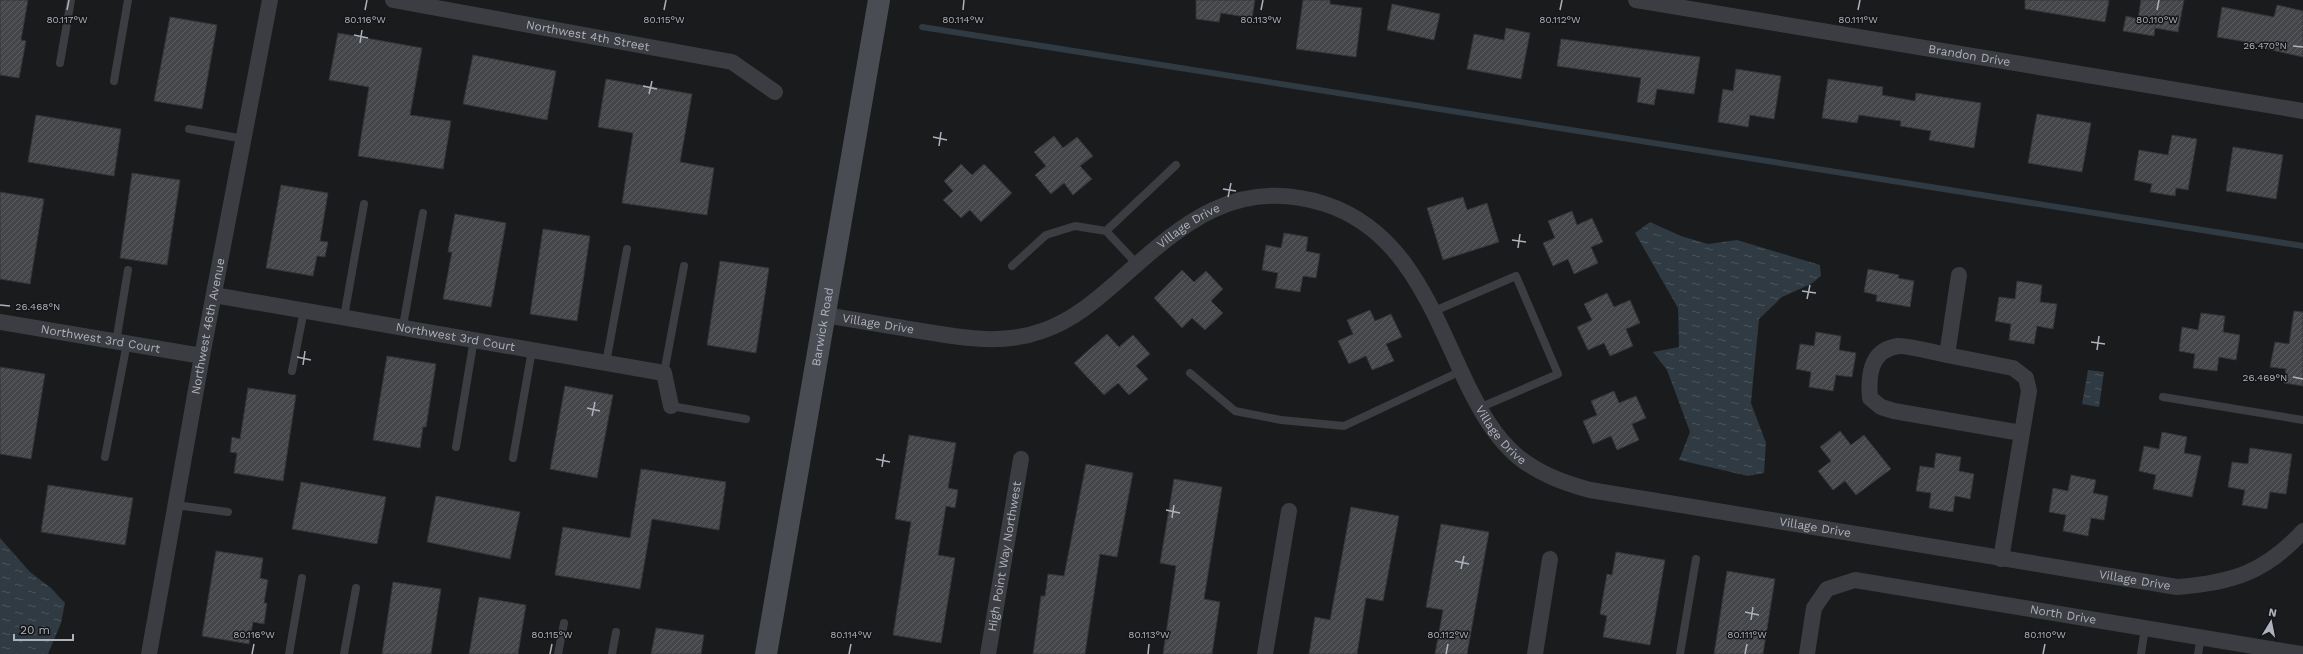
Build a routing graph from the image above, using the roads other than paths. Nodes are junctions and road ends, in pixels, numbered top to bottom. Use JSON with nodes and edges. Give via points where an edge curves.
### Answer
{"nodes":[{"id":1,"x":71,"y":0,"type":"edge"},
{"id":2,"x":128,"y":0,"type":"edge"},
{"id":3,"x":270,"y":0,"type":"edge"},
{"id":4,"x":393,"y":0,"type":"edge"},
{"id":5,"x":879,"y":0,"type":"edge"},
{"id":6,"x":1636,"y":0,"type":"edge"},
{"id":7,"x":60,"y":63,"type":"dead end"},
{"id":8,"x":114,"y":81,"type":"dead end"},
{"id":9,"x":775,"y":92,"type":"dead end"},
{"id":10,"x":2303,"y":111,"type":"edge"},
{"id":11,"x":189,"y":129,"type":"dead end"},
{"id":12,"x":244,"y":139,"type":"junction"},
{"id":13,"x":1176,"y":165,"type":"dead end"},
{"id":14,"x":364,"y":204,"type":"dead end"},
{"id":15,"x":423,"y":213,"type":"dead end"},
{"id":16,"x":1106,"y":231,"type":"junction"},
{"id":17,"x":627,"y":249,"type":"dead end"},
{"id":18,"x":1137,"y":264,"type":"junction"},
{"id":19,"x":684,"y":266,"type":"dead end"},
{"id":20,"x":1012,"y":266,"type":"dead end"},
{"id":21,"x":128,"y":270,"type":"dead end"},
{"id":22,"x":1959,"y":275,"type":"dead end"},
{"id":23,"x":214,"y":295,"type":"junction"},
{"id":24,"x":304,"y":310,"type":"junction"},
{"id":25,"x":1432,"y":312,"type":"junction"},
{"id":26,"x":825,"y":316,"type":"junction"},
{"id":27,"x":344,"y":317,"type":"junction"},
{"id":28,"x":0,"y":322,"type":"edge"},
{"id":29,"x":402,"y":326,"type":"junction"},
{"id":30,"x":474,"y":339,"type":"junction"},
{"id":31,"x":121,"y":342,"type":"junction"},
{"id":32,"x":532,"y":350,"type":"junction"},
{"id":33,"x":1947,"y":355,"type":"junction"},
{"id":34,"x":202,"y":356,"type":"junction"},
{"id":35,"x":606,"y":363,"type":"junction"},
{"id":36,"x":292,"y":371,"type":"dead end"},
{"id":37,"x":1461,"y":371,"type":"junction"},
{"id":38,"x":664,"y":373,"type":"junction"},
{"id":39,"x":1190,"y":373,"type":"dead end"},
{"id":40,"x":2163,"y":397,"type":"dead end"},
{"id":41,"x":671,"y":406,"type":"joint"},
{"id":42,"x":1479,"y":408,"type":"junction"},
{"id":43,"x":746,"y":419,"type":"dead end"},
{"id":44,"x":2303,"y":420,"type":"edge"},
{"id":45,"x":2021,"y":433,"type":"junction"},
{"id":46,"x":456,"y":447,"type":"dead end"},
{"id":47,"x":105,"y":457,"type":"dead end"},
{"id":48,"x":513,"y":458,"type":"dead end"},
{"id":49,"x":1021,"y":459,"type":"dead end"},
{"id":50,"x":176,"y":505,"type":"junction"},
{"id":51,"x":1289,"y":511,"type":"dead end"},
{"id":52,"x":228,"y":512,"type":"dead end"},
{"id":53,"x":2303,"y":531,"type":"edge"},
{"id":54,"x":1696,"y":559,"type":"dead end"},
{"id":55,"x":2001,"y":559,"type":"junction"},
{"id":56,"x":1550,"y":560,"type":"dead end"},
{"id":57,"x":302,"y":578,"type":"dead end"},
{"id":58,"x":356,"y":588,"type":"dead end"},
{"id":59,"x":564,"y":623,"type":"dead end"},
{"id":60,"x":2145,"y":628,"type":"junction"},
{"id":61,"x":616,"y":632,"type":"dead end"},
{"id":62,"x":2201,"y":637,"type":"junction"},
{"id":63,"x":150,"y":654,"type":"edge"},
{"id":64,"x":289,"y":654,"type":"edge"},
{"id":65,"x":344,"y":654,"type":"edge"},
{"id":66,"x":558,"y":654,"type":"edge"},
{"id":67,"x":612,"y":654,"type":"edge"},
{"id":68,"x":766,"y":654,"type":"edge"},
{"id":69,"x":988,"y":654,"type":"edge"},
{"id":70,"x":1265,"y":654,"type":"edge"},
{"id":71,"x":1535,"y":654,"type":"edge"},
{"id":72,"x":1680,"y":654,"type":"edge"},
{"id":73,"x":1807,"y":654,"type":"edge"},
{"id":74,"x":2141,"y":654,"type":"edge"},
{"id":75,"x":2198,"y":654,"type":"edge"},
{"id":76,"x":2300,"y":654,"type":"edge"}],
"edges":[{"from":1,"to":7,"type":"lane"},
{"from":2,"to":8,"type":"lane"},
{"from":3,"to":12,"type":"street","name":"Northwest 46th Avenue"},
{"from":4,"to":9,"type":"street","name":"Northwest 4th Street","via":[[732,62]]},
{"from":5,"to":26,"type":"street","name":"Barwick Road"},
{"from":6,"to":10,"type":"street","name":"Brandon Drive"},
{"from":11,"to":12,"type":"lane"},
{"from":12,"to":23,"type":"street","name":"Northwest 46th Avenue"},
{"from":13,"to":16,"type":"lane"},
{"from":14,"to":27,"type":"lane"},
{"from":15,"to":29,"type":"lane"},
{"from":16,"to":18,"type":"lane"},
{"from":16,"to":20,"type":"lane","via":[[1075,226],[1046,235]]},
{"from":17,"to":35,"type":"lane"},
{"from":18,"to":25,"type":"street","name":"Village Drive","via":[[1192,220],[1217,207],[1270,196],[1297,198],[1343,211],[1378,233],[1414,274]]},
{"from":18,"to":26,"type":"street","name":"Village Drive","via":[[1091,305],[1068,320],[1043,331],[1017,338],[963,338]]},
{"from":19,"to":38,"type":"lane"},
{"from":21,"to":31,"type":"lane"},
{"from":22,"to":33,"type":"street"},
{"from":23,"to":24,"type":"street","name":"Northwest 3rd Court"},
{"from":23,"to":34,"type":"street","name":"Northwest 46th Avenue"},
{"from":24,"to":27,"type":"street","name":"Northwest 3rd Court"},
{"from":24,"to":36,"type":"lane"},
{"from":25,"to":37,"type":"street","name":"Village Drive"},
{"from":25,"to":42,"type":"lane","via":[[1516,276],[1558,374]]},
{"from":26,"to":68,"type":"street","name":"Barwick Road"},
{"from":27,"to":29,"type":"street","name":"Northwest 3rd Court"},
{"from":28,"to":31,"type":"street","name":"Northwest 3rd Court"},
{"from":29,"to":30,"type":"street","name":"Northwest 3rd Court"},
{"from":30,"to":32,"type":"street","name":"Northwest 3rd Court"},
{"from":30,"to":46,"type":"lane"},
{"from":31,"to":34,"type":"street","name":"Northwest 3rd Court"},
{"from":31,"to":47,"type":"lane"},
{"from":32,"to":35,"type":"street","name":"Northwest 3rd Court"},
{"from":32,"to":48,"type":"lane"},
{"from":33,"to":45,"type":"street","via":[[2013,368],[2026,378],[2029,391]]},
{"from":33,"to":45,"type":"street","via":[[1899,346],[1883,352],[1872,362],[1868,380],[1870,398],[1881,408]]},
{"from":34,"to":50,"type":"street","name":"Northwest 46th Avenue"},
{"from":35,"to":38,"type":"street","name":"Northwest 3rd Court"},
{"from":37,"to":39,"type":"lane","via":[[1344,426],[1281,420],[1235,411]]},
{"from":37,"to":42,"type":"street","name":"Village Drive"},
{"from":38,"to":41,"type":"street"},
{"from":40,"to":44,"type":"lane"},
{"from":41,"to":43,"type":"lane"},
{"from":42,"to":55,"type":"street","name":"Village Drive","via":[[1498,436],[1517,455],[1539,471],[1564,483],[1590,490]]},
{"from":45,"to":55,"type":"street"},
{"from":49,"to":69,"type":"street","name":"High Point Way Northwest"},
{"from":50,"to":52,"type":"lane"},
{"from":50,"to":63,"type":"street","name":"Northwest 46th Avenue"},
{"from":51,"to":70,"type":"street"},
{"from":53,"to":55,"type":"street","name":"Village Drive","via":[[2286,550],[2266,564],[2223,582],[2204,585],[2163,586]]},
{"from":54,"to":72,"type":"lane"},
{"from":56,"to":71,"type":"street"},
{"from":57,"to":64,"type":"lane"},
{"from":58,"to":65,"type":"lane"},
{"from":59,"to":66,"type":"lane"},
{"from":60,"to":62,"type":"street","name":"North Drive"},
{"from":60,"to":73,"type":"street","name":"North Drive","via":[[1855,580],[1827,589],[1814,608]]},
{"from":60,"to":74,"type":"lane"},
{"from":61,"to":67,"type":"lane"},
{"from":62,"to":75,"type":"lane"},
{"from":62,"to":76,"type":"street","name":"North Drive"}]}
